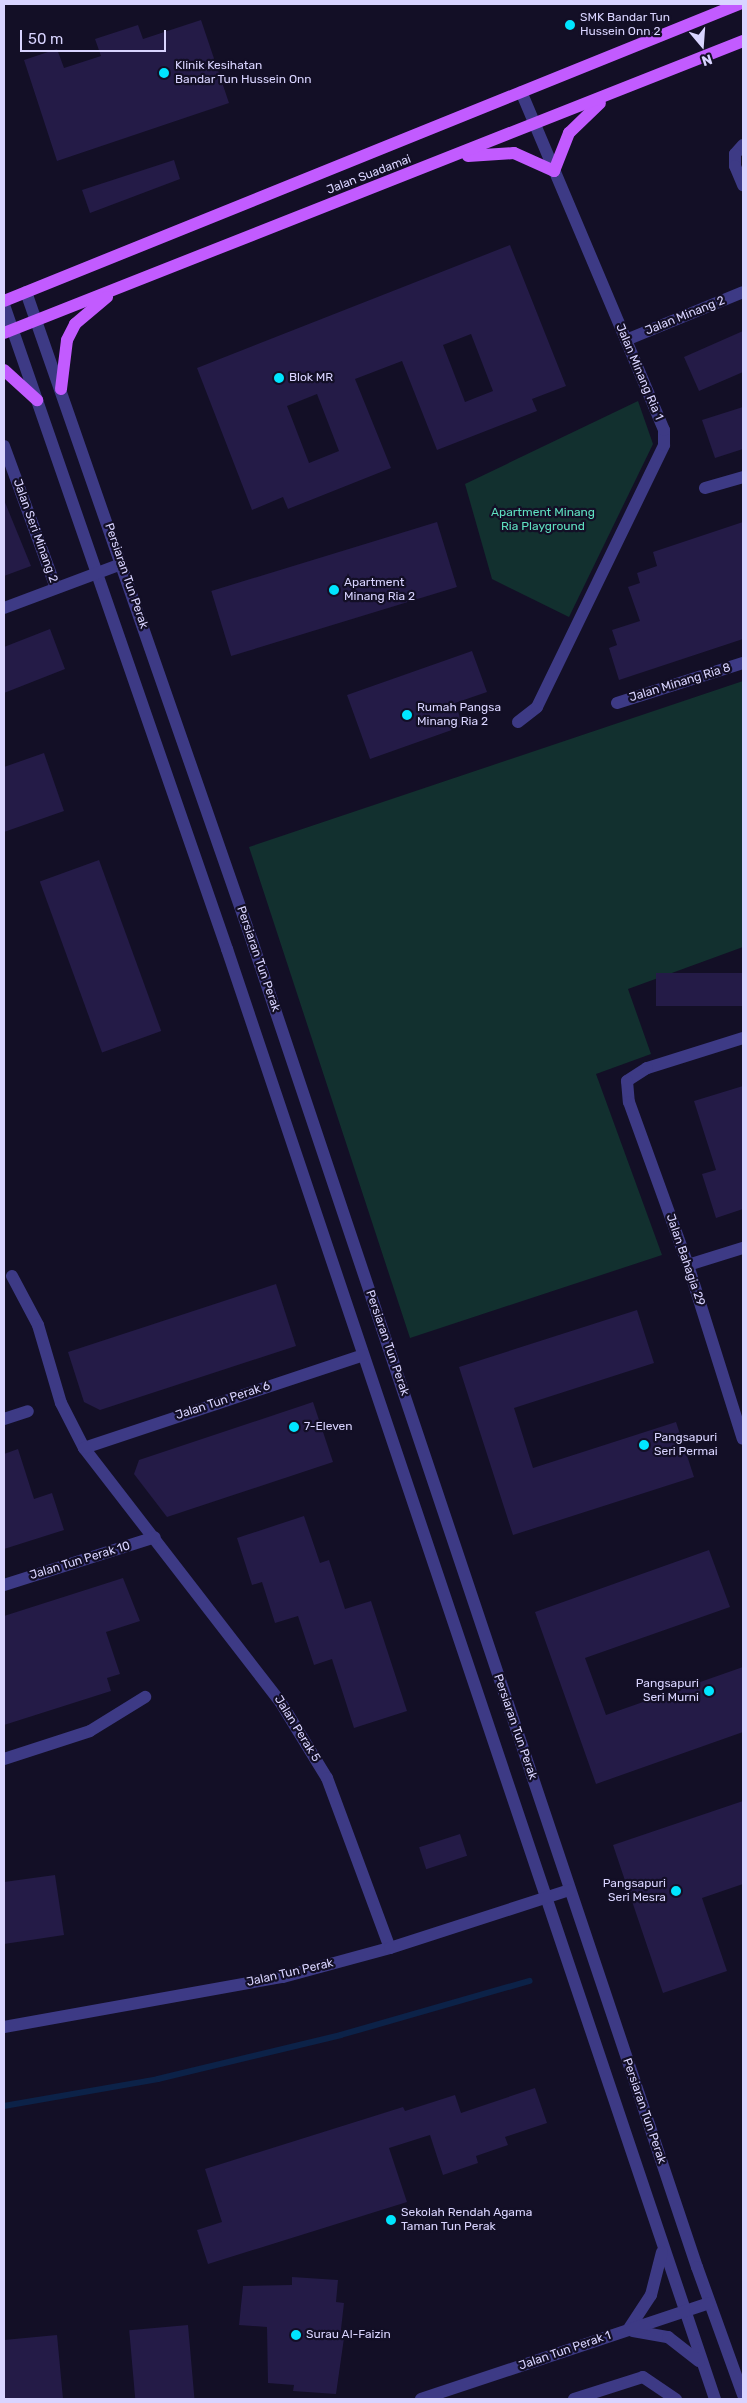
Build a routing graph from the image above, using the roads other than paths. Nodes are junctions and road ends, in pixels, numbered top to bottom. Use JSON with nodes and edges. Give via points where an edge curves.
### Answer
{"nodes":[{"id":1,"x":739,"y":4,"type":"edge"},
{"id":2,"x":743,"y":41,"type":"edge"},
{"id":3,"x":521,"y":92,"type":"junction"},
{"id":4,"x":610,"y":95,"type":"junction"},
{"id":5,"x":535,"y":125,"type":"junction"},
{"id":6,"x":739,"y":149,"type":"edge"},
{"id":7,"x":453,"y":157,"type":"junction"},
{"id":8,"x":554,"y":171,"type":"junction"},
{"id":9,"x":743,"y":185,"type":"edge"},
{"id":10,"x":126,"y":284,"type":"junction"},
{"id":11,"x":26,"y":292,"type":"junction"},
{"id":12,"x":743,"y":292,"type":"edge"},
{"id":13,"x":4,"y":301,"type":"edge"},
{"id":14,"x":4,"y":305,"type":"edge"},
{"id":15,"x":35,"y":320,"type":"junction"},
{"id":16,"x":8,"y":332,"type":"edge"},
{"id":17,"x":626,"y":340,"type":"junction"},
{"id":18,"x":4,"y":370,"type":"edge"},
{"id":19,"x":61,"y":389,"type":"junction"},
{"id":20,"x":37,"y":400,"type":"junction"},
{"id":21,"x":4,"y":446,"type":"edge"},
{"id":22,"x":743,"y":477,"type":"edge"},
{"id":23,"x":705,"y":488,"type":"dead end"},
{"id":24,"x":121,"y":564,"type":"junction"},
{"id":25,"x":96,"y":573,"type":"junction"},
{"id":26,"x":56,"y":588,"type":"junction"},
{"id":27,"x":4,"y":608,"type":"edge"},
{"id":28,"x":743,"y":663,"type":"edge"},
{"id":29,"x":617,"y":703,"type":"dead end"},
{"id":30,"x":518,"y":722,"type":"dead end"},
{"id":31,"x":743,"y":1038,"type":"edge"},
{"id":32,"x":743,"y":1248,"type":"edge"},
{"id":33,"x":688,"y":1265,"type":"junction"},
{"id":34,"x":12,"y":1276,"type":"dead end"},
{"id":35,"x":363,"y":1355,"type":"junction"},
{"id":36,"x":28,"y":1411,"type":"dead end"},
{"id":37,"x":740,"y":1417,"type":"edge"},
{"id":38,"x":4,"y":1419,"type":"edge"},
{"id":39,"x":743,"y":1439,"type":"edge"},
{"id":40,"x":84,"y":1448,"type":"junction"},
{"id":41,"x":156,"y":1537,"type":"junction"},
{"id":42,"x":4,"y":1585,"type":"edge"},
{"id":43,"x":145,"y":1697,"type":"dead end"},
{"id":44,"x":4,"y":1759,"type":"edge"},
{"id":45,"x":570,"y":1890,"type":"junction"},
{"id":46,"x":544,"y":1898,"type":"junction"},
{"id":47,"x":390,"y":1948,"type":"junction"},
{"id":48,"x":4,"y":2027,"type":"edge"},
{"id":49,"x":663,"y":2251,"type":"junction"},
{"id":50,"x":709,"y":2303,"type":"junction"},
{"id":51,"x":683,"y":2312,"type":"junction"},
{"id":52,"x":628,"y":2330,"type":"junction"},
{"id":53,"x":701,"y":2362,"type":"junction"},
{"id":54,"x":743,"y":2396,"type":"edge"},
{"id":55,"x":421,"y":2399,"type":"edge"},
{"id":56,"x":574,"y":2399,"type":"edge"},
{"id":57,"x":676,"y":2399,"type":"edge"},
{"id":58,"x":715,"y":2399,"type":"edge"}],
"edges":[{"from":1,"to":3,"type":"main road","name":"Jalan Suadamai"},
{"from":2,"to":4,"type":"main road","name":"Jalan Suadamai"},
{"from":3,"to":5,"type":"street","name":"Jalan Minang Ria 1"},
{"from":3,"to":11,"type":"main road","name":"Jalan Suadamai"},
{"from":4,"to":5,"type":"main road","name":"Jalan Suadamai"},
{"from":4,"to":8,"type":"main road","via":[[568,133]]},
{"from":5,"to":7,"type":"main road","name":"Jalan Suadamai"},
{"from":5,"to":8,"type":"street","name":"Jalan Minang Ria 1"},
{"from":6,"to":9,"type":"street","via":[[735,166]]},
{"from":7,"to":8,"type":"main road","via":[[514,153]]},
{"from":7,"to":10,"type":"main road","name":"Jalan Suadamai"},
{"from":8,"to":17,"type":"street","name":"Jalan Minang Ria 1"},
{"from":10,"to":15,"type":"main road","name":"Jalan Suadamai"},
{"from":10,"to":19,"type":"main road","via":[[75,324],[62,355]]},
{"from":11,"to":13,"type":"main road","name":"Jalan Suadamai"},
{"from":11,"to":15,"type":"street","name":"Persiaran Tun Perak"},
{"from":12,"to":17,"type":"street","name":"Jalan Minang 2"},
{"from":14,"to":16,"type":"street","name":"Persiaran Tun Perak"},
{"from":15,"to":16,"type":"main road","name":"Jalan Suadamai"},
{"from":15,"to":19,"type":"street","name":"Persiaran Tun Perak"},
{"from":16,"to":20,"type":"street","name":"Persiaran Tun Perak"},
{"from":17,"to":30,"type":"street","name":"Jalan Minang Ria 1","via":[[664,430],[664,445],[537,707]]},
{"from":18,"to":20,"type":"main road"},
{"from":19,"to":24,"type":"street","name":"Persiaran Tun Perak"},
{"from":20,"to":25,"type":"street","name":"Persiaran Tun Perak"},
{"from":21,"to":26,"type":"street","name":"Jalan Seri Minang 2"},
{"from":22,"to":23,"type":"street"},
{"from":24,"to":25,"type":"street"},
{"from":24,"to":45,"type":"street","name":"Persiaran Tun Perak"},
{"from":25,"to":26,"type":"street"},
{"from":25,"to":35,"type":"street","name":"Persiaran Tun Perak"},
{"from":26,"to":27,"type":"street"},
{"from":28,"to":29,"type":"street","name":"Jalan Minang Ria 8"},
{"from":31,"to":33,"type":"street","name":"Jalan Bahagia 29","via":[[646,1068],[627,1081],[629,1102]]},
{"from":32,"to":33,"type":"street"},
{"from":33,"to":37,"type":"street","name":"Jalan Bahagia 29"},
{"from":34,"to":40,"type":"street","name":"Jalan Perak 5","via":[[38,1325],[61,1403]]},
{"from":35,"to":40,"type":"street","name":"Jalan Tun Perak 6"},
{"from":35,"to":46,"type":"street","name":"Persiaran Tun Perak"},
{"from":36,"to":38,"type":"street"},
{"from":37,"to":39,"type":"street","name":"Jalan Bahagia 29"},
{"from":40,"to":41,"type":"street","name":"Jalan Perak 5"},
{"from":41,"to":42,"type":"street","name":"Jalan Tun Perak 10"},
{"from":41,"to":47,"type":"street","name":"Jalan Perak 5","via":[[281,1703],[327,1778]]},
{"from":43,"to":44,"type":"street","via":[[90,1731]]},
{"from":45,"to":46,"type":"street","name":"Jalan Tun Perak"},
{"from":45,"to":50,"type":"street","name":"Persiaran Tun Perak"},
{"from":46,"to":47,"type":"street","name":"Jalan Tun Perak"},
{"from":46,"to":49,"type":"street","name":"Persiaran Tun Perak"},
{"from":47,"to":48,"type":"street","name":"Jalan Tun Perak","via":[[284,1977]]},
{"from":49,"to":51,"type":"street","name":"Persiaran Tun Perak"},
{"from":49,"to":52,"type":"street","via":[[651,2295]]},
{"from":50,"to":51,"type":"street","name":"Jalan Tun Perak 1"},
{"from":50,"to":54,"type":"street","name":"Persiaran Tun Perak"},
{"from":51,"to":52,"type":"street","name":"Jalan Tun Perak 1"},
{"from":51,"to":53,"type":"street","name":"Persiaran Tun Perak"},
{"from":52,"to":53,"type":"street","via":[[668,2337]]},
{"from":52,"to":55,"type":"street","name":"Jalan Tun Perak 1"},
{"from":53,"to":58,"type":"street","name":"Persiaran Tun Perak"},
{"from":56,"to":57,"type":"street","via":[[643,2376]]}]}
